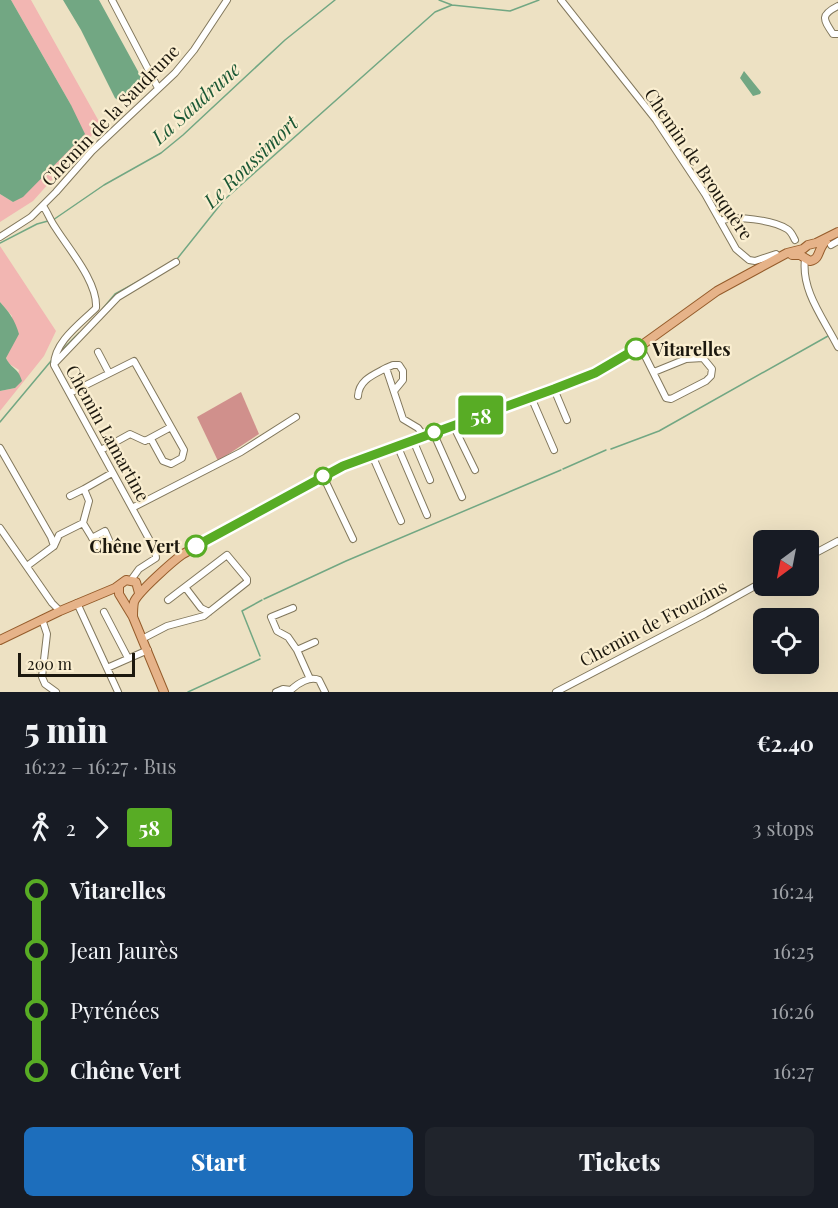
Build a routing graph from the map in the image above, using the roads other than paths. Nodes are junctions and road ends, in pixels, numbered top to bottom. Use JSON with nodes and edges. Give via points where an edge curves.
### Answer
{"nodes":[{"id":1,"x":112,"y":0,"type":"edge"},
{"id":2,"x":227,"y":0,"type":"edge"},
{"id":3,"x":561,"y":0,"type":"edge"},
{"id":4,"x":838,"y":6,"type":"edge"},
{"id":5,"x":838,"y":34,"type":"edge"},
{"id":6,"x":158,"y":88,"type":"junction"},
{"id":7,"x":43,"y":206,"type":"junction"},
{"id":8,"x":720,"y":221,"type":"junction"},
{"id":9,"x":837,"y":236,"type":"edge"},
{"id":10,"x":0,"y":237,"type":"edge"},
{"id":11,"x":795,"y":240,"type":"dead end"},
{"id":12,"x":831,"y":245,"type":"dead end"},
{"id":13,"x":816,"y":247,"type":"junction"},
{"id":14,"x":806,"y":256,"type":"junction"},
{"id":15,"x":779,"y":257,"type":"junction"},
{"id":16,"x":176,"y":262,"type":"dead end"},
{"id":17,"x":640,"y":346,"type":"junction"},
{"id":18,"x":838,"y":346,"type":"edge"},
{"id":19,"x":98,"y":352,"type":"dead end"},
{"id":20,"x":54,"y":364,"type":"junction"},
{"id":21,"x":386,"y":368,"type":"junction"},
{"id":22,"x":654,"y":372,"type":"junction"},
{"id":23,"x":109,"y":373,"type":"junction"},
{"id":24,"x":554,"y":389,"type":"junction"},
{"id":25,"x":394,"y":391,"type":"junction"},
{"id":26,"x":70,"y":393,"type":"junction"},
{"id":27,"x":358,"y":396,"type":"dead end"},
{"id":28,"x":531,"y":398,"type":"junction"},
{"id":29,"x":296,"y":417,"type":"dead end"},
{"id":30,"x":567,"y":420,"type":"dead end"},
{"id":31,"x":453,"y":425,"type":"junction"},
{"id":32,"x":171,"y":427,"type":"junction"},
{"id":33,"x":433,"y":432,"type":"junction"},
{"id":34,"x":424,"y":436,"type":"junction"},
{"id":35,"x":151,"y":439,"type":"junction"},
{"id":36,"x":413,"y":440,"type":"junction"},
{"id":37,"x":397,"y":446,"type":"junction"},
{"id":38,"x":101,"y":450,"type":"junction"},
{"id":39,"x":554,"y":450,"type":"dead end"},
{"id":40,"x":1,"y":451,"type":"edge"},
{"id":41,"x":372,"y":455,"type":"junction"},
{"id":42,"x":475,"y":470,"type":"dead end"},
{"id":43,"x":112,"y":472,"type":"junction"},
{"id":44,"x":323,"y":476,"type":"junction"},
{"id":45,"x":430,"y":480,"type":"dead end"},
{"id":46,"x":84,"y":489,"type":"junction"},
{"id":47,"x":70,"y":496,"type":"dead end"},
{"id":48,"x":462,"y":496,"type":"dead end"},
{"id":49,"x":132,"y":508,"type":"junction"},
{"id":50,"x":427,"y":515,"type":"dead end"},
{"id":51,"x":401,"y":521,"type":"dead end"},
{"id":52,"x":83,"y":523,"type":"junction"},
{"id":53,"x":0,"y":528,"type":"edge"},
{"id":54,"x":92,"y":538,"type":"dead end"},
{"id":55,"x":353,"y":540,"type":"dead end"},
{"id":56,"x":838,"y":541,"type":"edge"},
{"id":57,"x":54,"y":546,"type":"junction"},
{"id":58,"x":819,"y":551,"type":"edge"},
{"id":59,"x":27,"y":566,"type":"junction"},
{"id":60,"x":131,"y":580,"type":"junction"},
{"id":61,"x":185,"y":587,"type":"junction"},
{"id":62,"x":753,"y":587,"type":"edge"},
{"id":63,"x":121,"y":593,"type":"junction"},
{"id":64,"x":137,"y":593,"type":"junction"},
{"id":65,"x":168,"y":600,"type":"dead end"},
{"id":66,"x":77,"y":603,"type":"junction"},
{"id":67,"x":201,"y":608,"type":"junction"},
{"id":68,"x":293,"y":608,"type":"dead end"},
{"id":69,"x":56,"y":612,"type":"junction"},
{"id":70,"x":104,"y":612,"type":"dead end"},
{"id":71,"x":209,"y":612,"type":"junction"},
{"id":72,"x":133,"y":617,"type":"junction"},
{"id":73,"x":199,"y":617,"type":"junction"},
{"id":74,"x":42,"y":619,"type":"junction"},
{"id":75,"x":0,"y":638,"type":"edge"},
{"id":76,"x":142,"y":639,"type":"junction"},
{"id":77,"x":315,"y":642,"type":"dead end"},
{"id":78,"x":148,"y":650,"type":"junction"},
{"id":79,"x":297,"y":650,"type":"junction"},
{"id":80,"x":129,"y":658,"type":"junction"},
{"id":81,"x":106,"y":668,"type":"junction"},
{"id":82,"x":310,"y":679,"type":"junction"},
{"id":83,"x":291,"y":691,"type":"edge"},
{"id":84,"x":56,"y":692,"type":"edge"},
{"id":85,"x":118,"y":692,"type":"edge"},
{"id":86,"x":164,"y":692,"type":"edge"},
{"id":87,"x":276,"y":692,"type":"edge"},
{"id":88,"x":325,"y":692,"type":"edge"},
{"id":89,"x":556,"y":692,"type":"edge"}],
"edges":[{"from":1,"to":6,"type":"street"},
{"from":2,"to":6,"type":"street","name":"Chemin de la Saudrune","via":[[194,50]]},
{"from":3,"to":8,"type":"street","name":"Chemin de Brouquère","via":[[656,120]]},
{"from":4,"to":5,"type":"street","via":[[830,10],[824,21],[833,34]]},
{"from":6,"to":7,"type":"street","name":"Chemin de la Saudrune","via":[[92,151]]},
{"from":7,"to":10,"type":"street","name":"Chemin de la Saudrune"},
{"from":7,"to":20,"type":"street","name":"Chemin Lamartine","via":[[97,300],[96,308],[61,344]]},
{"from":8,"to":11,"type":"street","via":[[741,218],[781,226],[790,230]]},
{"from":8,"to":15,"type":"street","name":"Chemin de Brouquère","via":[[743,257],[755,261],[776,254]]},
{"from":9,"to":12,"type":"street"},
{"from":9,"to":13,"type":"main road"},
{"from":13,"to":14,"type":"main road","via":[[806,246]]},
{"from":13,"to":14,"type":"main road","via":[[818,257]]},
{"from":14,"to":15,"type":"main road","via":[[787,253]]},
{"from":14,"to":18,"type":"street","via":[[808,291]]},
{"from":15,"to":17,"type":"main road","via":[[717,291]]},
{"from":16,"to":20,"type":"street","via":[[118,297]]},
{"from":17,"to":22,"type":"street"},
{"from":17,"to":24,"type":"main road","via":[[595,373]]},
{"from":19,"to":23,"type":"street"},
{"from":20,"to":26,"type":"street","name":"Chemin Lamartine"},
{"from":21,"to":25,"type":"street"},
{"from":21,"to":25,"type":"street","via":[[399,365],[403,371],[403,380]]},
{"from":21,"to":27,"type":"street","via":[[367,378],[358,388]]},
{"from":22,"to":22,"type":"street","via":[[695,357],[703,358],[712,369],[706,381],[671,399],[666,398]]},
{"from":23,"to":26,"type":"street"},
{"from":23,"to":32,"type":"street","via":[[134,361]]},
{"from":24,"to":28,"type":"main road"},
{"from":24,"to":30,"type":"street"},
{"from":25,"to":34,"type":"street","via":[[403,419]]},
{"from":26,"to":38,"type":"street","name":"Chemin Lamartine"},
{"from":28,"to":31,"type":"main road"},
{"from":28,"to":39,"type":"street"},
{"from":29,"to":49,"type":"street","via":[[242,452]]},
{"from":31,"to":33,"type":"main road"},
{"from":31,"to":42,"type":"street"},
{"from":32,"to":35,"type":"street"},
{"from":32,"to":35,"type":"street","via":[[184,450],[182,458],[171,464],[163,461]]},
{"from":33,"to":34,"type":"main road"},
{"from":33,"to":48,"type":"street"},
{"from":34,"to":36,"type":"main road"},
{"from":35,"to":38,"type":"street","via":[[145,441],[130,434]]},
{"from":36,"to":37,"type":"main road"},
{"from":36,"to":45,"type":"street"},
{"from":37,"to":41,"type":"main road"},
{"from":37,"to":50,"type":"street"},
{"from":38,"to":43,"type":"street","name":"Chemin Lamartine"},
{"from":40,"to":57,"type":"street"},
{"from":41,"to":44,"type":"main road"},
{"from":41,"to":51,"type":"street"},
{"from":43,"to":46,"type":"street"},
{"from":43,"to":49,"type":"street","name":"Chemin Lamartine"},
{"from":44,"to":55,"type":"street"},
{"from":44,"to":64,"type":"main road","via":[[183,554]]},
{"from":46,"to":47,"type":"street"},
{"from":46,"to":52,"type":"street","via":[[88,501]]},
{"from":49,"to":60,"type":"street","name":"Chemin Lamartine","via":[[156,558]]},
{"from":52,"to":54,"type":"street"},
{"from":52,"to":57,"type":"street","via":[[59,535]]},
{"from":53,"to":59,"type":"street"},
{"from":56,"to":58,"type":"street"},
{"from":57,"to":59,"type":"street"},
{"from":59,"to":69,"type":"street"},
{"from":60,"to":63,"type":"main road","via":[[126,580]]},
{"from":60,"to":64,"type":"main road"},
{"from":61,"to":65,"type":"street"},
{"from":61,"to":67,"type":"street"},
{"from":61,"to":71,"type":"street","via":[[227,555],[247,582]]},
{"from":62,"to":89,"type":"street","name":"Chemin de Frouzins"},
{"from":63,"to":64,"type":"main road"},
{"from":63,"to":66,"type":"main road","via":[[104,592]]},
{"from":63,"to":72,"type":"main road"},
{"from":64,"to":72,"type":"main road"},
{"from":66,"to":69,"type":"main road"},
{"from":66,"to":81,"type":"street"},
{"from":67,"to":71,"type":"street"},
{"from":67,"to":73,"type":"street"},
{"from":68,"to":79,"type":"street","via":[[270,617],[277,631],[288,637]]},
{"from":69,"to":74,"type":"main road"},
{"from":70,"to":80,"type":"street"},
{"from":71,"to":73,"type":"street"},
{"from":72,"to":76,"type":"main road"},
{"from":73,"to":76,"type":"street","via":[[167,626]]},
{"from":74,"to":75,"type":"main road"},
{"from":74,"to":84,"type":"street","via":[[47,634],[42,677]]},
{"from":76,"to":78,"type":"main road"},
{"from":77,"to":79,"type":"street"},
{"from":78,"to":80,"type":"street"},
{"from":78,"to":86,"type":"main road"},
{"from":79,"to":82,"type":"street"},
{"from":80,"to":81,"type":"street"},
{"from":81,"to":85,"type":"street"},
{"from":82,"to":83,"type":"street"},
{"from":82,"to":88,"type":"street","via":[[319,680]]},
{"from":83,"to":87,"type":"street"}]}
